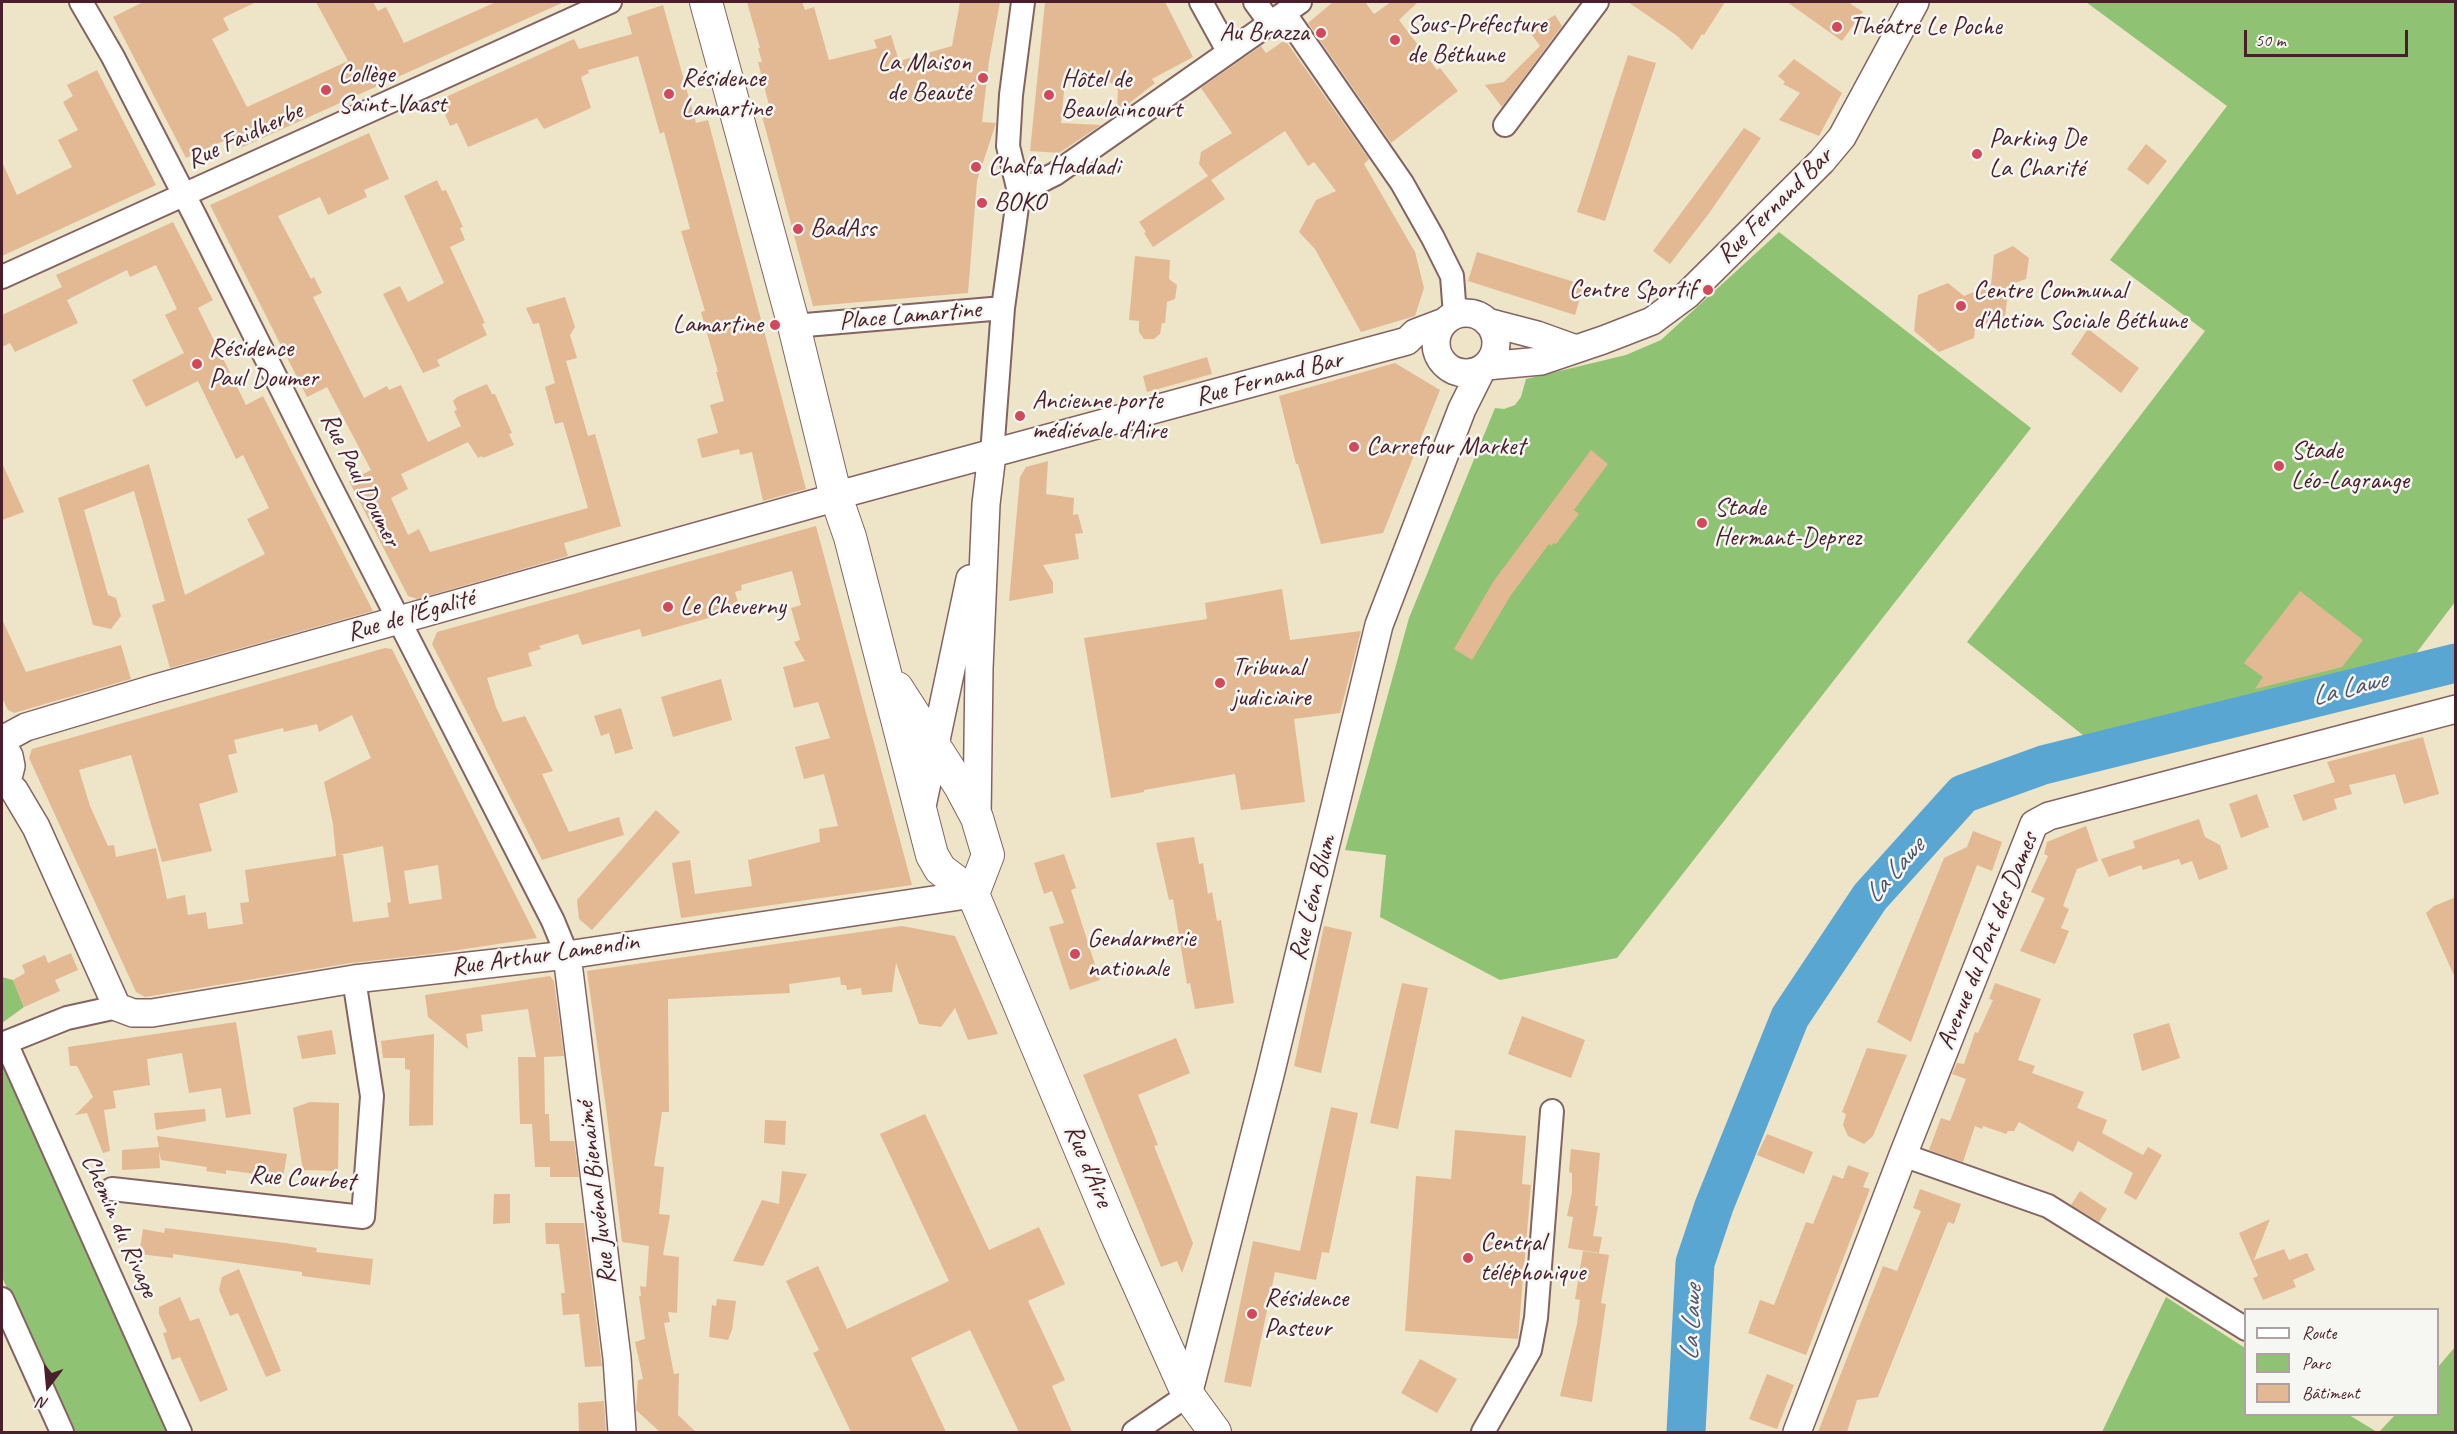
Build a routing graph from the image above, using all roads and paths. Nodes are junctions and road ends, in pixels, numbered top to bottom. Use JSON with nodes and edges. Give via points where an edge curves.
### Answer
{"nodes":[{"id":1,"x":81,"y":2,"type":"edge"},
{"id":2,"x":610,"y":2,"type":"edge"},
{"id":3,"x":706,"y":2,"type":"edge"},
{"id":4,"x":1023,"y":2,"type":"edge"},
{"id":5,"x":1201,"y":2,"type":"edge"},
{"id":6,"x":1255,"y":2,"type":"edge"},
{"id":7,"x":1597,"y":2,"type":"edge"},
{"id":8,"x":1915,"y":2,"type":"edge"},
{"id":9,"x":1285,"y":13,"type":"edge"},
{"id":10,"x":1228,"y":51,"type":"junction"},
{"id":11,"x":1504,"y":125,"type":"dead end"},
{"id":12,"x":1019,"y":192,"type":"junction"},
{"id":13,"x":185,"y":196,"type":"junction"},
{"id":14,"x":2,"y":277,"type":"edge"},
{"id":15,"x":1003,"y":308,"type":"junction"},
{"id":16,"x":1449,"y":319,"type":"junction"},
{"id":17,"x":1487,"y":322,"type":"junction"},
{"id":18,"x":794,"y":326,"type":"junction"},
{"id":19,"x":1407,"y":341,"type":"junction"},
{"id":20,"x":1576,"y":349,"type":"junction"},
{"id":21,"x":1466,"y":367,"type":"junction"},
{"id":22,"x":992,"y":454,"type":"junction"},
{"id":23,"x":837,"y":497,"type":"junction"},
{"id":24,"x":986,"y":504,"type":"junction"},
{"id":25,"x":399,"y":619,"type":"junction"},
{"id":26,"x":883,"y":667,"type":"junction"},
{"id":27,"x":2456,"y":709,"type":"edge"},
{"id":28,"x":2,"y":740,"type":"edge"},
{"id":29,"x":2,"y":744,"type":"edge"},
{"id":30,"x":935,"y":746,"type":"junction"},
{"id":31,"x":3,"y":784,"type":"edge"},
{"id":32,"x":920,"y":814,"type":"junction"},
{"id":33,"x":977,"y":818,"type":"junction"},
{"id":34,"x":973,"y":894,"type":"junction"},
{"id":35,"x":567,"y":955,"type":"junction"},
{"id":36,"x":354,"y":979,"type":"junction"},
{"id":37,"x":117,"y":1007,"type":"junction"},
{"id":38,"x":4,"y":1044,"type":"edge"},
{"id":39,"x":1552,"y":1111,"type":"dead end"},
{"id":40,"x":1903,"y":1155,"type":"junction"},
{"id":41,"x":112,"y":1189,"type":"dead end"},
{"id":42,"x":2,"y":1299,"type":"edge"},
{"id":43,"x":2244,"y":1328,"type":"edge"},
{"id":44,"x":1188,"y":1395,"type":"junction"},
{"id":45,"x":62,"y":1432,"type":"edge"},
{"id":46,"x":180,"y":1432,"type":"edge"},
{"id":47,"x":622,"y":1432,"type":"edge"},
{"id":48,"x":1134,"y":1432,"type":"edge"},
{"id":49,"x":1215,"y":1432,"type":"edge"},
{"id":50,"x":1483,"y":1432,"type":"edge"},
{"id":51,"x":1797,"y":1432,"type":"edge"}],
"edges":[{"from":1,"to":13,"type":"street","name":"Rue Paul Doumer"},
{"from":2,"to":13,"type":"street","name":"Rue Faidherbe"},
{"from":3,"to":18,"type":"main road"},
{"from":4,"to":12,"type":"street","via":[[1008,146]]},
{"from":5,"to":10,"type":"street"},
{"from":6,"to":9,"type":"street"},
{"from":7,"to":11,"type":"street"},
{"from":8,"to":20,"type":"street","name":"Rue Fernand Bar","via":[[1842,137],[1822,160],[1671,308],[1652,321]]},
{"from":9,"to":10,"type":"street"},
{"from":9,"to":16,"type":"street","via":[[1402,183],[1424,222],[1452,276]]},
{"from":10,"to":12,"type":"street","via":[[1055,174]]},
{"from":12,"to":15,"type":"street"},
{"from":13,"to":14,"type":"street","name":"Rue Faidherbe"},
{"from":13,"to":25,"type":"street","name":"Rue Paul Doumer"},
{"from":15,"to":18,"type":"street","name":"Place Lamartine"},
{"from":15,"to":22,"type":"street","name":"Place Lamartine"},
{"from":16,"to":17,"type":"street","via":[[1472,314]]},
{"from":16,"to":19,"type":"street","name":"Rue Fernand Bar","via":[[1415,333]]},
{"from":16,"to":21,"type":"street","via":[[1438,330],[1436,340]]},
{"from":17,"to":20,"type":"street"},
{"from":17,"to":21,"type":"street","via":[[1496,339],[1496,349]]},
{"from":18,"to":23,"type":"main road"},
{"from":19,"to":21,"type":"street","via":[[1428,356]]},
{"from":19,"to":22,"type":"street","name":"Rue Fernand Bar"},
{"from":20,"to":21,"type":"street","name":"Rue Fernand Bar","via":[[1541,361]]},
{"from":21,"to":44,"type":"street","name":"Rue Léon Blum","via":[[1462,409],[1379,626]]},
{"from":22,"to":23,"type":"street"},
{"from":22,"to":24,"type":"street"},
{"from":23,"to":25,"type":"street","name":"Rue de l'Égalité"},
{"from":23,"to":26,"type":"main road"},
{"from":24,"to":30,"type":"street"},
{"from":24,"to":33,"type":"street"},
{"from":25,"to":28,"type":"street","name":"Rue de l'Égalité","via":[[26,727]]},
{"from":25,"to":35,"type":"street","name":"Rue Paul Doumer"},
{"from":26,"to":30,"type":"main road"},
{"from":26,"to":32,"type":"main road"},
{"from":27,"to":40,"type":"street","name":"Avenue du Pont des Dames","via":[[2049,816],[2034,824]]},
{"from":29,"to":31,"type":"street","via":[[10,765]]},
{"from":30,"to":32,"type":"street"},
{"from":30,"to":33,"type":"main road"},
{"from":31,"to":37,"type":"street","via":[[14,790],[36,827]]},
{"from":32,"to":34,"type":"main road","via":[[940,869]]},
{"from":33,"to":34,"type":"main road","via":[[988,855]]},
{"from":34,"to":35,"type":"street","name":"Rue Arthur Lamendin"},
{"from":34,"to":44,"type":"main road","name":"Rue d'Aire"},
{"from":35,"to":36,"type":"street","name":"Rue Arthur Lamendin"},
{"from":35,"to":47,"type":"street","name":"Rue Juvénal Bienaimé","via":[[616,1347]]},
{"from":36,"to":37,"type":"street","name":"Rue Arthur Lamendin","via":[[152,1013],[133,1013]]},
{"from":36,"to":41,"type":"street","name":"Rue Courbet","via":[[372,1096],[363,1217]]},
{"from":37,"to":38,"type":"street","via":[[67,1018]]},
{"from":38,"to":46,"type":"street","name":"Chemin du Rivage"},
{"from":39,"to":50,"type":"street","via":[[1530,1350]]},
{"from":40,"to":43,"type":"street","via":[[2048,1206]]},
{"from":40,"to":51,"type":"street","name":"Avenue du Pont des Dames"},
{"from":42,"to":45,"type":"street"},
{"from":44,"to":48,"type":"street"},
{"from":44,"to":49,"type":"main road","name":"Rue d'Aire"}]}
